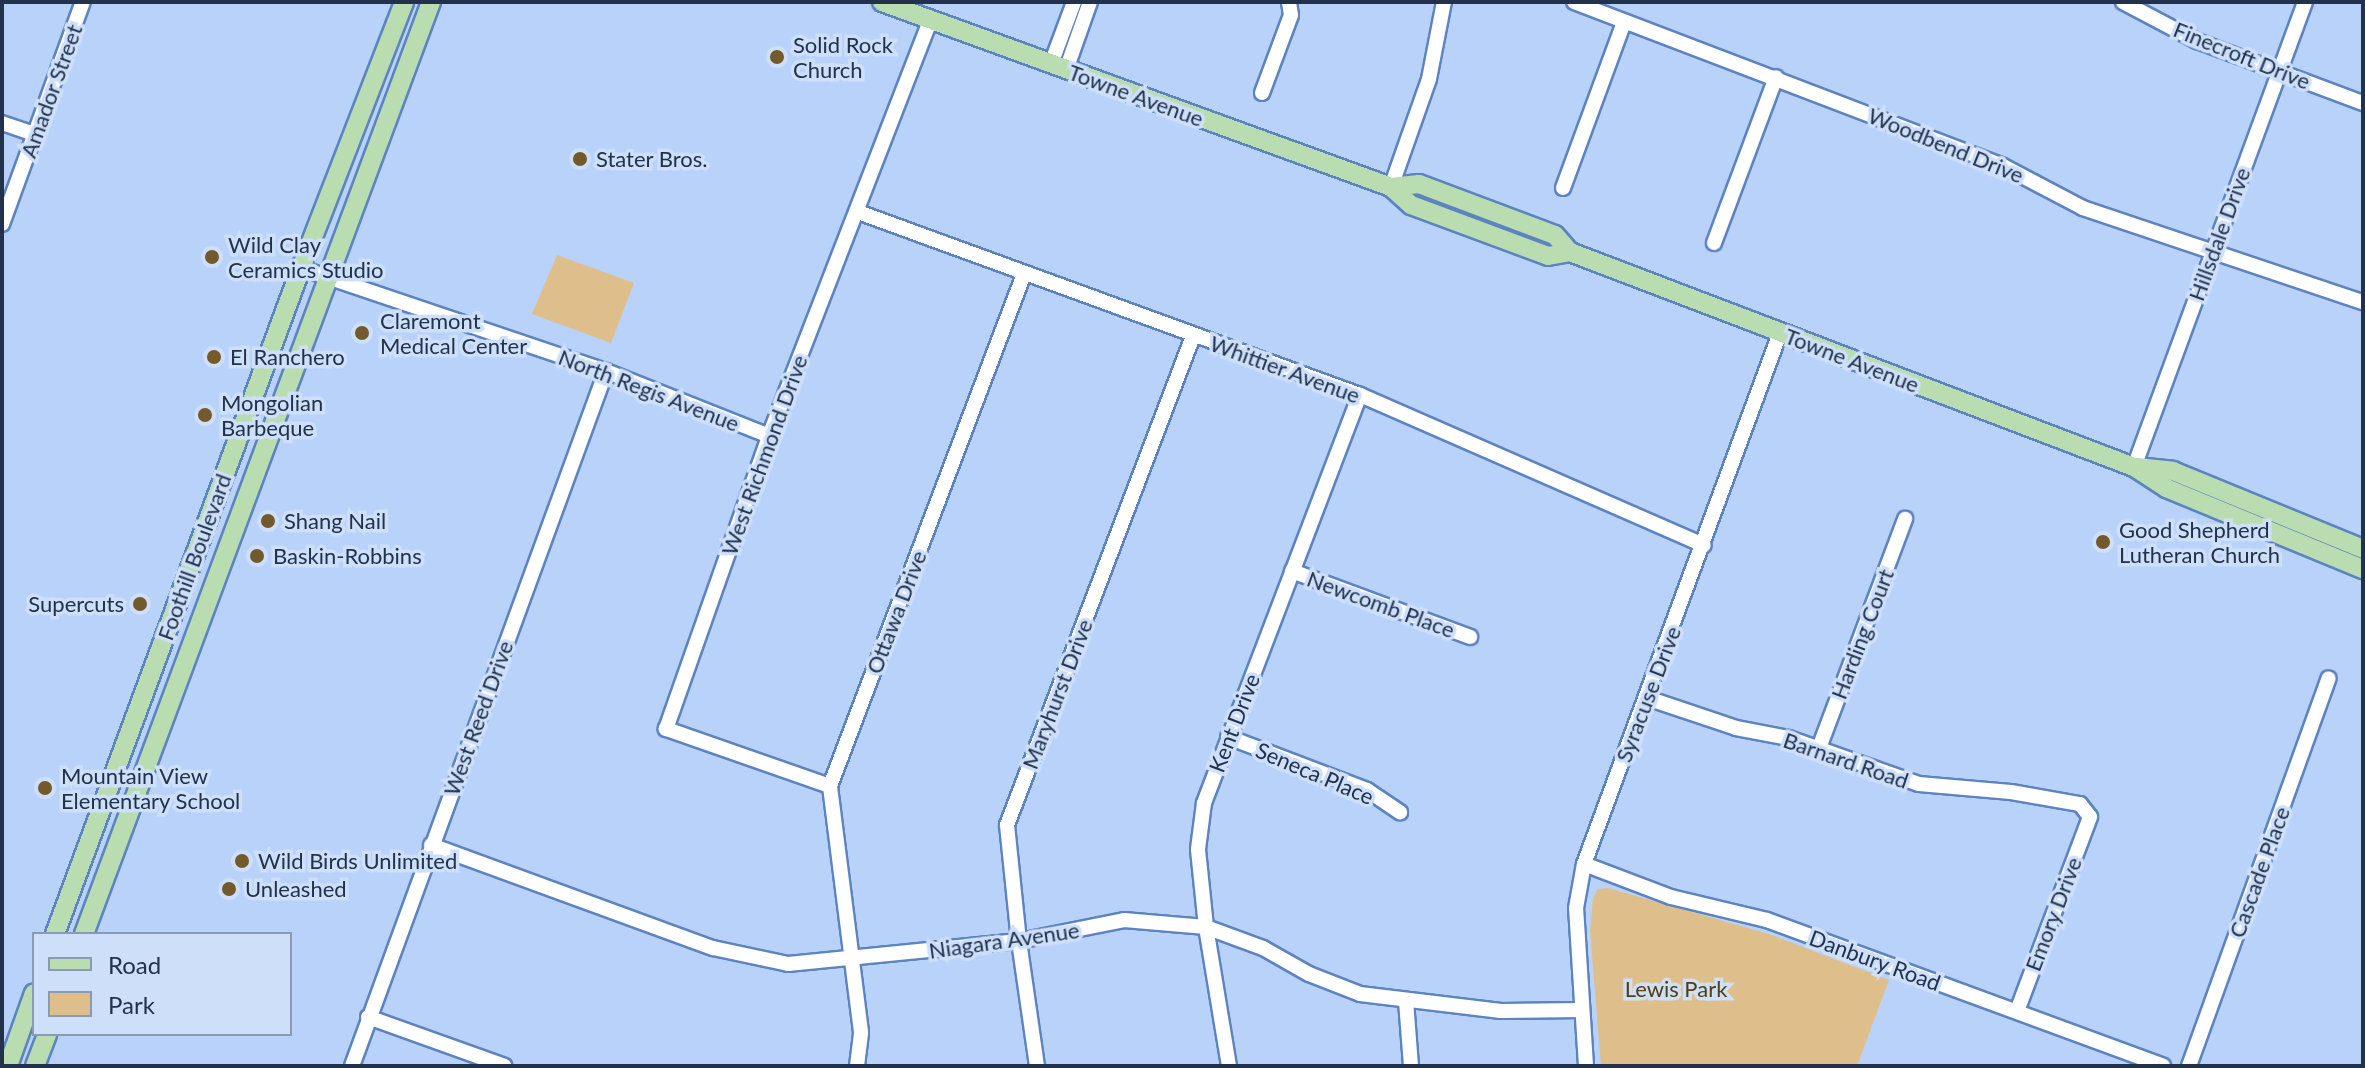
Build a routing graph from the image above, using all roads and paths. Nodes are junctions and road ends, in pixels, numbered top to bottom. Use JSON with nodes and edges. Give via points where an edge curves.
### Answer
{"nodes":[{"id":1,"x":83,"y":2,"type":"edge"},
{"id":2,"x":404,"y":2,"type":"edge"},
{"id":3,"x":431,"y":2,"type":"edge"},
{"id":4,"x":882,"y":2,"type":"edge"},
{"id":5,"x":1074,"y":2,"type":"edge"},
{"id":6,"x":1090,"y":2,"type":"edge"},
{"id":7,"x":1289,"y":2,"type":"edge"},
{"id":8,"x":1444,"y":2,"type":"edge"},
{"id":9,"x":1574,"y":2,"type":"edge"},
{"id":10,"x":2123,"y":2,"type":"edge"},
{"id":11,"x":2305,"y":2,"type":"edge"},
{"id":12,"x":930,"y":20,"type":"junction"},
{"id":13,"x":1624,"y":22,"type":"junction"},
{"id":14,"x":1059,"y":67,"type":"junction"},
{"id":15,"x":2278,"y":71,"type":"junction"},
{"id":16,"x":1776,"y":77,"type":"junction"},
{"id":17,"x":1262,"y":93,"type":"dead end"},
{"id":18,"x":2363,"y":103,"type":"edge"},
{"id":19,"x":2,"y":123,"type":"edge"},
{"id":20,"x":36,"y":135,"type":"junction"},
{"id":21,"x":1391,"y":187,"type":"junction"},
{"id":22,"x":1563,"y":188,"type":"dead end"},
{"id":23,"x":858,"y":212,"type":"junction"},
{"id":24,"x":2,"y":224,"type":"edge"},
{"id":25,"x":1714,"y":243,"type":"dead end"},
{"id":26,"x":2211,"y":254,"type":"junction"},
{"id":27,"x":301,"y":268,"type":"junction"},
{"id":28,"x":1024,"y":274,"type":"junction"},
{"id":29,"x":326,"y":279,"type":"junction"},
{"id":30,"x":2363,"y":302,"type":"edge"},
{"id":31,"x":1780,"y":333,"type":"junction"},
{"id":32,"x":1193,"y":336,"type":"junction"},
{"id":33,"x":606,"y":371,"type":"junction"},
{"id":34,"x":1360,"y":395,"type":"junction"},
{"id":35,"x":769,"y":436,"type":"junction"},
{"id":36,"x":2134,"y":467,"type":"junction"},
{"id":37,"x":2237,"y":508,"type":"junction"},
{"id":38,"x":1905,"y":519,"type":"dead end"},
{"id":39,"x":1704,"y":545,"type":"junction"},
{"id":40,"x":2363,"y":549,"type":"edge"},
{"id":41,"x":2363,"y":569,"type":"edge"},
{"id":42,"x":1292,"y":571,"type":"junction"},
{"id":43,"x":1470,"y":637,"type":"dead end"},
{"id":44,"x":2329,"y":678,"type":"dead end"},
{"id":45,"x":1647,"y":698,"type":"junction"},
{"id":46,"x":1228,"y":737,"type":"junction"},
{"id":47,"x":1819,"y":748,"type":"junction"},
{"id":48,"x":830,"y":786,"type":"junction"},
{"id":49,"x":1400,"y":812,"type":"dead end"},
{"id":50,"x":2090,"y":817,"type":"joint"},
{"id":51,"x":431,"y":845,"type":"junction"},
{"id":52,"x":1584,"y":864,"type":"junction"},
{"id":53,"x":1206,"y":927,"type":"junction"},
{"id":54,"x":56,"y":932,"type":"edge"},
{"id":55,"x":85,"y":932,"type":"edge"},
{"id":56,"x":1019,"y":941,"type":"junction"},
{"id":57,"x":851,"y":960,"type":"junction"},
{"id":58,"x":32,"y":999,"type":"edge"},
{"id":59,"x":1406,"y":1001,"type":"junction"},
{"id":60,"x":1582,"y":1010,"type":"junction"},
{"id":61,"x":2017,"y":1011,"type":"junction"},
{"id":62,"x":368,"y":1017,"type":"junction"},
{"id":63,"x":46,"y":1036,"type":"edge"},
{"id":64,"x":8,"y":1066,"type":"edge"},
{"id":65,"x":35,"y":1066,"type":"edge"},
{"id":66,"x":352,"y":1066,"type":"edge"},
{"id":67,"x":505,"y":1066,"type":"edge"},
{"id":68,"x":857,"y":1066,"type":"edge"},
{"id":69,"x":1037,"y":1066,"type":"edge"},
{"id":70,"x":1229,"y":1066,"type":"edge"},
{"id":71,"x":1411,"y":1066,"type":"edge"},
{"id":72,"x":1586,"y":1066,"type":"edge"},
{"id":73,"x":2163,"y":1066,"type":"edge"},
{"id":74,"x":2189,"y":1066,"type":"edge"}],
"edges":[{"from":1,"to":20,"type":"street","name":"Amador Street"},
{"from":2,"to":27,"type":"main road","name":"Foothill Boulevard"},
{"from":3,"to":29,"type":"main road","name":"Foothill Boulevard"},
{"from":4,"to":12,"type":"main road","name":"Towne Avenue"},
{"from":5,"to":14,"type":"street"},
{"from":6,"to":14,"type":"street"},
{"from":7,"to":17,"type":"street","via":[[1291,15]]},
{"from":8,"to":21,"type":"street","via":[[1429,79]]},
{"from":9,"to":13,"type":"street","name":"Woodbend Drive"},
{"from":10,"to":15,"type":"street","name":"Finecroft Drive","via":[[2197,41]]},
{"from":11,"to":15,"type":"street","name":"Hillsdale Drive"},
{"from":12,"to":14,"type":"main road","name":"Towne Avenue"},
{"from":12,"to":23,"type":"street","name":"West Richmond Drive"},
{"from":13,"to":16,"type":"street","name":"Woodbend Drive"},
{"from":13,"to":22,"type":"street"},
{"from":14,"to":21,"type":"main road","name":"Towne Avenue"},
{"from":15,"to":18,"type":"street","name":"Finecroft Drive"},
{"from":15,"to":26,"type":"street","name":"Hillsdale Drive"},
{"from":16,"to":25,"type":"street"},
{"from":16,"to":26,"type":"street","name":"Woodbend Drive","via":[[2003,166],[2083,208]]},
{"from":19,"to":20,"type":"street"},
{"from":20,"to":24,"type":"street","name":"Amador Street"},
{"from":21,"to":31,"type":"main road","name":"Towne Avenue","via":[[1411,205],[1548,256],[1570,252]]},
{"from":23,"to":28,"type":"street","name":"Whittier Avenue"},
{"from":23,"to":35,"type":"street","name":"West Richmond Drive"},
{"from":26,"to":30,"type":"street","name":"Woodbend Drive"},
{"from":26,"to":36,"type":"street","name":"Hillsdale Drive"},
{"from":27,"to":29,"type":"street","name":"North Regis Avenue"},
{"from":27,"to":54,"type":"main road","name":"Foothill Boulevard"},
{"from":28,"to":32,"type":"street","name":"Whittier Avenue"},
{"from":28,"to":48,"type":"street","name":"Ottawa Drive"},
{"from":29,"to":33,"type":"street","name":"North Regis Avenue"},
{"from":29,"to":55,"type":"main road","name":"Foothill Boulevard"},
{"from":31,"to":36,"type":"main road","name":"Towne Avenue"},
{"from":31,"to":39,"type":"street","name":"Syracuse Drive"},
{"from":32,"to":34,"type":"street","name":"Whittier Avenue"},
{"from":32,"to":56,"type":"street","name":"Maryhurst Drive","via":[[1007,825]]},
{"from":33,"to":35,"type":"street","name":"North Regis Avenue"},
{"from":33,"to":51,"type":"street","name":"West Reed Drive"},
{"from":34,"to":39,"type":"street","name":"Whittier Avenue"},
{"from":34,"to":42,"type":"street","name":"Kent Drive"},
{"from":35,"to":48,"type":"street","name":"West Richmond Drive","via":[[666,729]]},
{"from":36,"to":37,"type":"main road","name":"Towne Avenue","via":[[2166,488]]},
{"from":37,"to":40,"type":"main road","name":"Towne Avenue"},
{"from":37,"to":41,"type":"main road","name":"Towne Avenue"},
{"from":38,"to":47,"type":"street","name":"Harding Court"},
{"from":39,"to":45,"type":"street","name":"Syracuse Drive"},
{"from":42,"to":43,"type":"street","name":"Newcomb Place"},
{"from":42,"to":46,"type":"street","name":"Kent Drive"},
{"from":44,"to":74,"type":"street","name":"Cascade Place"},
{"from":45,"to":47,"type":"street","name":"Barnard Road"},
{"from":45,"to":52,"type":"street","name":"Syracuse Drive"},
{"from":46,"to":49,"type":"street","name":"Seneca Place","via":[[1367,790]]},
{"from":46,"to":53,"type":"street","name":"Kent Drive","via":[[1204,803],[1198,849]]},
{"from":47,"to":50,"type":"street","name":"Barnard Road","via":[[1919,784],[2065,799],[2080,804]]},
{"from":48,"to":57,"type":"street","name":"Ottawa Drive"},
{"from":50,"to":61,"type":"street","name":"Emory Drive"},
{"from":51,"to":57,"type":"street","name":"Niagara Avenue","via":[[746,958],[788,964]]},
{"from":51,"to":62,"type":"street","name":"West Reed Drive"},
{"from":52,"to":60,"type":"street","name":"Syracuse Drive","via":[[1576,908]]},
{"from":52,"to":61,"type":"street","name":"Danbury Road","via":[[1671,897],[1767,920]]},
{"from":53,"to":56,"type":"street","name":"Niagara Avenue","via":[[1124,920]]},
{"from":53,"to":59,"type":"street","name":"Niagara Avenue","via":[[1360,994]]},
{"from":53,"to":70,"type":"street","name":"Kent Drive"},
{"from":56,"to":57,"type":"street","name":"Niagara Avenue"},
{"from":56,"to":69,"type":"street","name":"Maryhurst Drive"},
{"from":57,"to":68,"type":"street","name":"Ottawa Drive","via":[[861,1032]]},
{"from":58,"to":64,"type":"main road"},
{"from":59,"to":60,"type":"street","name":"Niagara Avenue","via":[[1501,1011]]},
{"from":59,"to":71,"type":"street"},
{"from":60,"to":72,"type":"street","name":"Syracuse Drive"},
{"from":61,"to":73,"type":"street","name":"Danbury Road"},
{"from":62,"to":66,"type":"street","name":"West Reed Drive"},
{"from":62,"to":67,"type":"street"},
{"from":63,"to":65,"type":"main road"}]}
